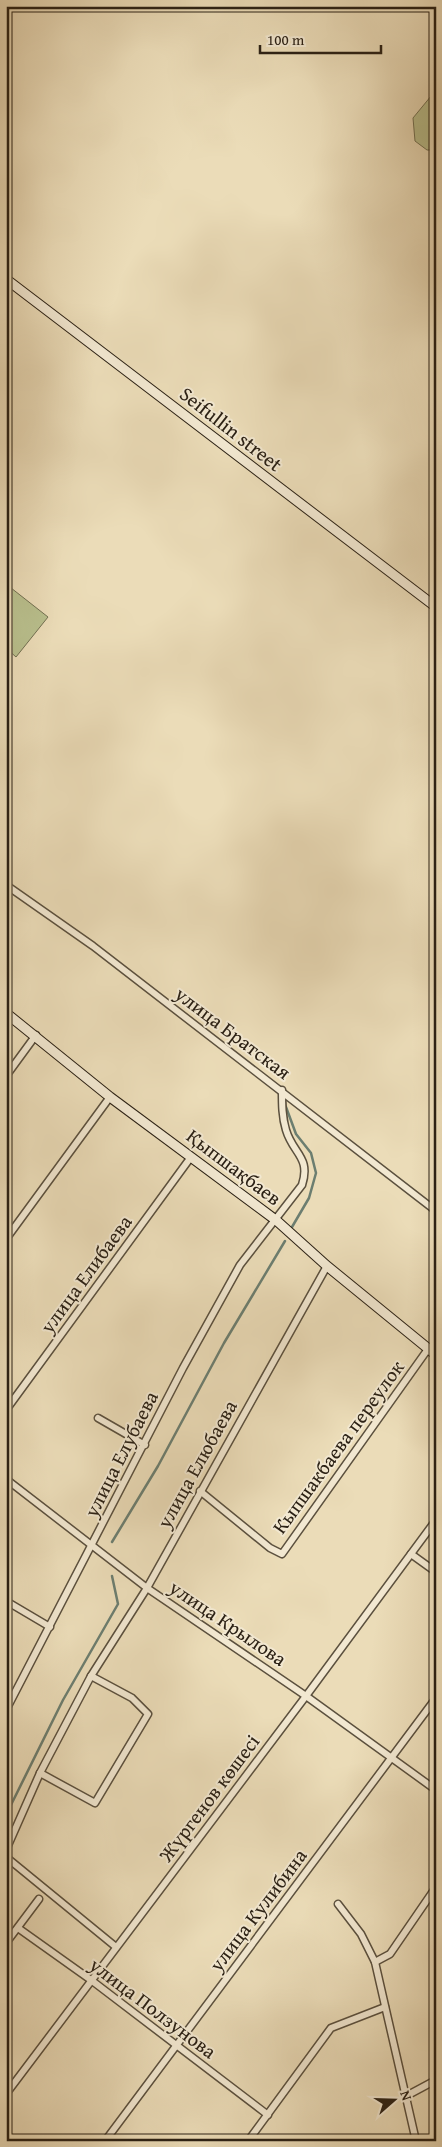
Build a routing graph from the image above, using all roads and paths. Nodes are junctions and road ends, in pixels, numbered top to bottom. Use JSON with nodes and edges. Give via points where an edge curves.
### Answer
{"nodes":[{"id":1,"x":6,"y":279,"type":"edge"},
{"id":2,"x":436,"y":607,"type":"edge"},
{"id":3,"x":6,"y":884,"type":"edge"},
{"id":4,"x":6,"y":1013,"type":"edge"},
{"id":5,"x":36,"y":1035,"type":"junction"},
{"id":6,"x":6,"y":1076,"type":"edge"},
{"id":7,"x":282,"y":1090,"type":"junction"},
{"id":8,"x":110,"y":1097,"type":"junction"},
{"id":9,"x":191,"y":1157,"type":"junction"},
{"id":10,"x":436,"y":1211,"type":"edge"},
{"id":11,"x":276,"y":1221,"type":"junction"},
{"id":12,"x":6,"y":1239,"type":"edge"},
{"id":13,"x":327,"y":1266,"type":"junction"},
{"id":14,"x":432,"y":1352,"type":"edge"},
{"id":15,"x":6,"y":1410,"type":"edge"},
{"id":16,"x":98,"y":1418,"type":"dead end"},
{"id":17,"x":145,"y":1445,"type":"junction"},
{"id":18,"x":6,"y":1478,"type":"edge"},
{"id":19,"x":200,"y":1491,"type":"junction"},
{"id":20,"x":436,"y":1520,"type":"edge"},
{"id":21,"x":93,"y":1546,"type":"junction"},
{"id":22,"x":412,"y":1554,"type":"junction"},
{"id":23,"x":436,"y":1572,"type":"edge"},
{"id":24,"x":148,"y":1588,"type":"junction"},
{"id":25,"x":6,"y":1601,"type":"edge"},
{"id":26,"x":50,"y":1627,"type":"junction"},
{"id":27,"x":91,"y":1676,"type":"junction"},
{"id":28,"x":306,"y":1696,"type":"junction"},
{"id":29,"x":436,"y":1698,"type":"edge"},
{"id":30,"x":6,"y":1710,"type":"edge"},
{"id":31,"x":391,"y":1758,"type":"junction"},
{"id":32,"x":40,"y":1774,"type":"junction"},
{"id":33,"x":436,"y":1790,"type":"edge"},
{"id":34,"x":6,"y":1850,"type":"edge"},
{"id":35,"x":6,"y":1857,"type":"edge"},
{"id":36,"x":436,"y":1887,"type":"edge"},
{"id":37,"x":40,"y":1899,"type":"dead end"},
{"id":38,"x":338,"y":1904,"type":"dead end"},
{"id":39,"x":18,"y":1928,"type":"junction"},
{"id":40,"x":6,"y":1943,"type":"edge"},
{"id":41,"x":116,"y":1947,"type":"junction"},
{"id":42,"x":375,"y":1962,"type":"junction"},
{"id":43,"x":91,"y":1980,"type":"junction"},
{"id":44,"x":385,"y":2007,"type":"junction"},
{"id":45,"x":177,"y":2046,"type":"junction"},
{"id":46,"x":436,"y":2080,"type":"edge"},
{"id":47,"x":6,"y":2094,"type":"edge"},
{"id":48,"x":408,"y":2095,"type":"junction"},
{"id":49,"x":268,"y":2115,"type":"junction"},
{"id":50,"x":104,"y":2141,"type":"edge"},
{"id":51,"x":248,"y":2141,"type":"edge"},
{"id":52,"x":416,"y":2141,"type":"edge"}],
"edges":[{"from":1,"to":2,"type":"street","name":"Seifullin street"},
{"from":3,"to":7,"type":"street","name":"улица Братская"},
{"from":4,"to":5,"type":"street","name":"Қыпшақбаев"},
{"from":5,"to":6,"type":"street"},
{"from":5,"to":8,"type":"street","name":"Қыпшақбаев"},
{"from":7,"to":10,"type":"street","name":"улица Братская"},
{"from":7,"to":11,"type":"street","name":"улица Елубаева","via":[[286,1132],[303,1160],[306,1172],[302,1185]]},
{"from":8,"to":9,"type":"street","name":"Қыпшақбаев"},
{"from":8,"to":12,"type":"street"},
{"from":9,"to":11,"type":"street","name":"Қыпшақбаев"},
{"from":9,"to":15,"type":"street","name":"улица Елибаева"},
{"from":11,"to":13,"type":"street","name":"Қыпшақбаев"},
{"from":11,"to":17,"type":"street","name":"улица Елубаева","via":[[240,1265]]},
{"from":13,"to":14,"type":"street","name":"Қыпшақбаев"},
{"from":13,"to":19,"type":"street","name":"улица Елюбаева"},
{"from":14,"to":19,"type":"street","name":"Кыпшакбаева переулок","via":[[282,1554],[270,1548]]},
{"from":16,"to":17,"type":"street"},
{"from":17,"to":21,"type":"street","name":"улица Елубаева"},
{"from":18,"to":21,"type":"street","name":"улица Крылова"},
{"from":19,"to":24,"type":"street","name":"улица Елюбаева"},
{"from":20,"to":22,"type":"street","name":"Жүргенов көшесі"},
{"from":21,"to":24,"type":"street","name":"улица Крылова"},
{"from":21,"to":26,"type":"street","name":"улица Елубаева"},
{"from":22,"to":23,"type":"street"},
{"from":22,"to":28,"type":"street","name":"Жүргенов көшесі"},
{"from":24,"to":27,"type":"street","name":"улица Елюбаева"},
{"from":24,"to":28,"type":"street","name":"улица Крылова"},
{"from":25,"to":26,"type":"street"},
{"from":26,"to":30,"type":"street","name":"улица Елубаева"},
{"from":27,"to":32,"type":"street","name":"улица Елюбаева"},
{"from":27,"to":32,"type":"street","via":[[132,1698],[148,1714],[95,1803]]},
{"from":28,"to":31,"type":"street","name":"улица Крылова"},
{"from":28,"to":41,"type":"street","name":"Жүргенов көшесі"},
{"from":29,"to":31,"type":"street","name":"улица Кулибина"},
{"from":31,"to":33,"type":"street","name":"улица Крылова"},
{"from":31,"to":45,"type":"street","name":"улица Кулибина"},
{"from":32,"to":34,"type":"street","name":"улица Елюбаева"},
{"from":35,"to":41,"type":"street"},
{"from":36,"to":42,"type":"street","via":[[390,1954]]},
{"from":37,"to":39,"type":"street"},
{"from":38,"to":42,"type":"street","via":[[361,1934]]},
{"from":39,"to":40,"type":"street"},
{"from":39,"to":43,"type":"street","name":"улица Ползунова"},
{"from":41,"to":43,"type":"street","name":"Жүргенов көшесі"},
{"from":42,"to":44,"type":"street"},
{"from":43,"to":45,"type":"street","name":"улица Ползунова"},
{"from":43,"to":47,"type":"street","name":"Жүргенов көшесі"},
{"from":44,"to":48,"type":"street"},
{"from":44,"to":49,"type":"street","via":[[331,2028]]},
{"from":45,"to":49,"type":"street","name":"улица Ползунова"},
{"from":45,"to":50,"type":"street","name":"улица Кулибина"},
{"from":46,"to":48,"type":"street"},
{"from":48,"to":52,"type":"street"},
{"from":49,"to":51,"type":"street"}]}
